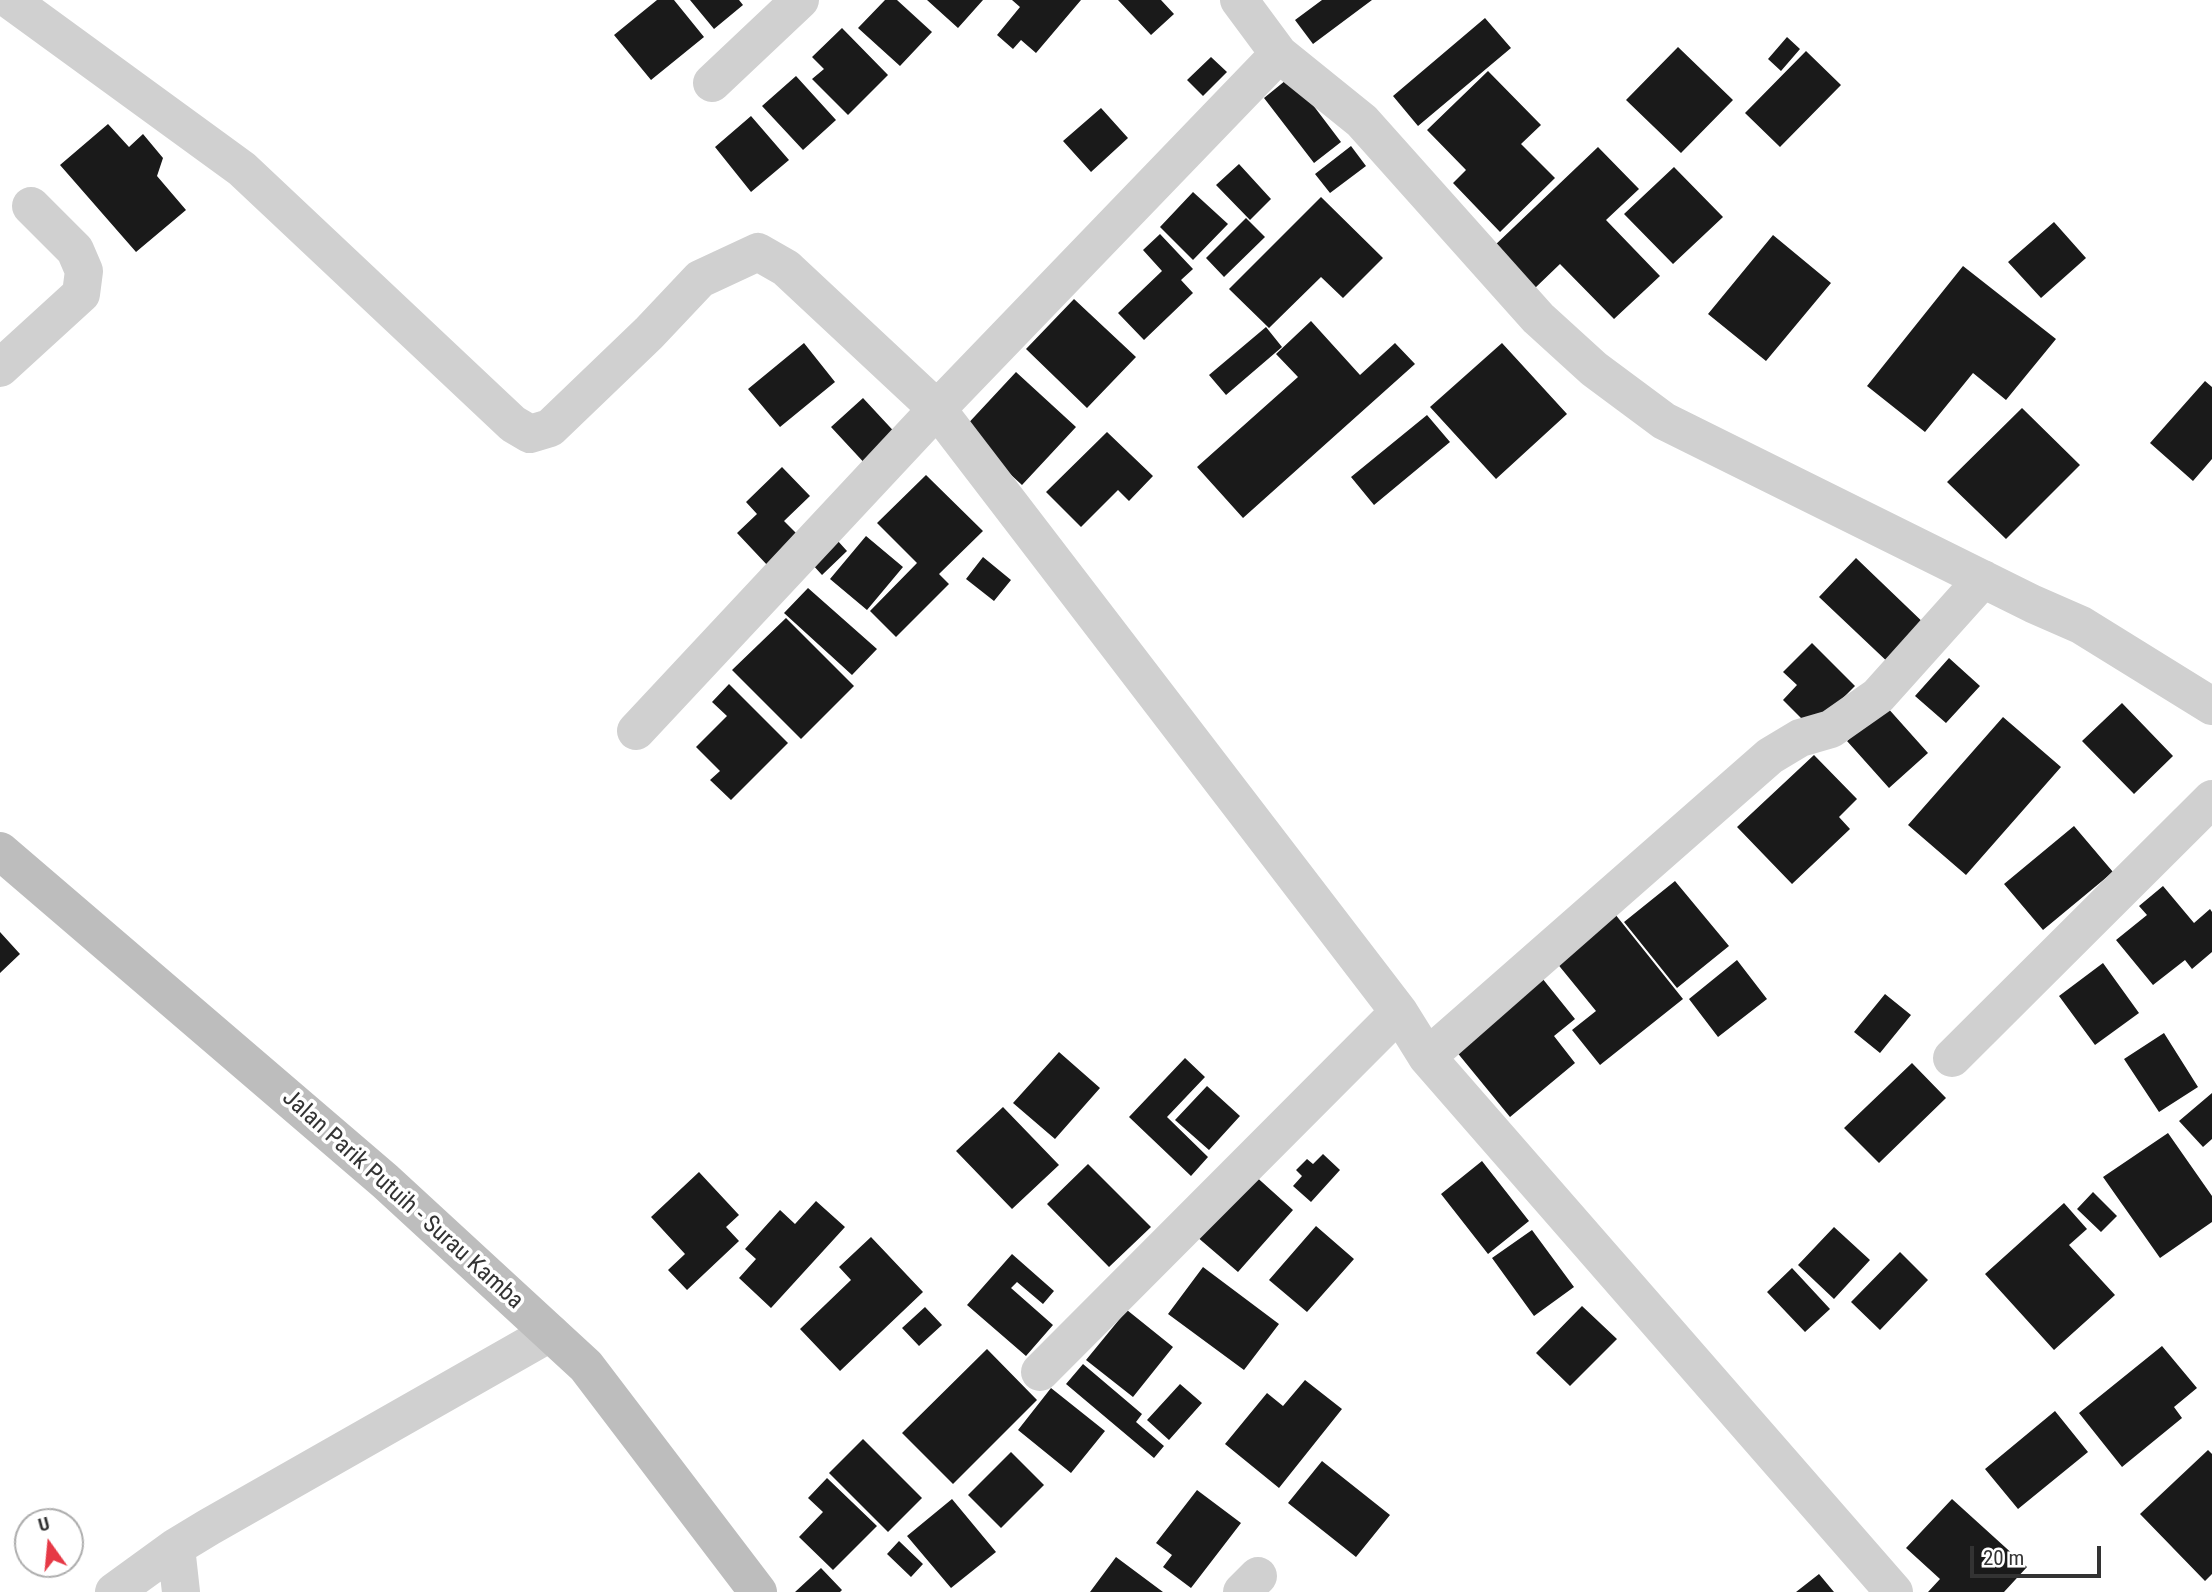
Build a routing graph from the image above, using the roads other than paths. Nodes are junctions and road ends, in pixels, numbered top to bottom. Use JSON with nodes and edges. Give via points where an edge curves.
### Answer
{"nodes":[{"id":1,"x":10,"y":0,"type":"edge"},
{"id":2,"x":800,"y":0,"type":"edge"},
{"id":3,"x":1239,"y":0,"type":"edge"},
{"id":4,"x":1279,"y":54,"type":"junction"},
{"id":5,"x":712,"y":83,"type":"dead end"},
{"id":6,"x":31,"y":206,"type":"dead end"},
{"id":7,"x":0,"y":368,"type":"edge"},
{"id":8,"x":937,"y":409,"type":"junction"},
{"id":9,"x":1983,"y":579,"type":"junction"},
{"id":10,"x":2212,"y":706,"type":"edge"},
{"id":11,"x":636,"y":731,"type":"dead end"},
{"id":12,"x":2212,"y":799,"type":"edge"},
{"id":13,"x":0,"y":851,"type":"edge"},
{"id":14,"x":1399,"y":1012,"type":"junction"},
{"id":15,"x":1427,"y":1057,"type":"junction"},
{"id":16,"x":1952,"y":1058,"type":"dead end"},
{"id":17,"x":550,"y":1332,"type":"junction"},
{"id":18,"x":1040,"y":1372,"type":"dead end"},
{"id":19,"x":176,"y":1547,"type":"junction"},
{"id":20,"x":114,"y":1592,"type":"edge"},
{"id":21,"x":181,"y":1592,"type":"edge"},
{"id":22,"x":758,"y":1592,"type":"edge"},
{"id":23,"x":1894,"y":1592,"type":"edge"}],
"edges":[{"from":1,"to":8,"type":"street","via":[[242,169],[513,424],[530,434],[550,428],[700,279],[758,252],[786,268]]},
{"from":2,"to":5,"type":"street"},
{"from":3,"to":4,"type":"street"},
{"from":4,"to":8,"type":"street"},
{"from":4,"to":9,"type":"street","via":[[1362,121],[1538,318],[1594,369],[1654,414]]},
{"from":6,"to":7,"type":"street","via":[[75,250],[84,271],[81,294]]},
{"from":8,"to":11,"type":"street"},
{"from":8,"to":14,"type":"street"},
{"from":9,"to":10,"type":"street","via":[[2081,625]]},
{"from":9,"to":15,"type":"street","via":[[1878,696],[1831,729],[1800,738],[1770,756]]},
{"from":12,"to":16,"type":"street"},
{"from":13,"to":17,"type":"street","name":"Jalan Parik Putuih - Surau Kamba","via":[[384,1181]]},
{"from":14,"to":15,"type":"street"},
{"from":14,"to":18,"type":"street"},
{"from":15,"to":23,"type":"street"},
{"from":17,"to":19,"type":"street"},
{"from":17,"to":22,"type":"street","name":"Jalan Parik Putuih - Surau Kamba","via":[[586,1366]]},
{"from":19,"to":20,"type":"street"},
{"from":19,"to":21,"type":"street"}]}
